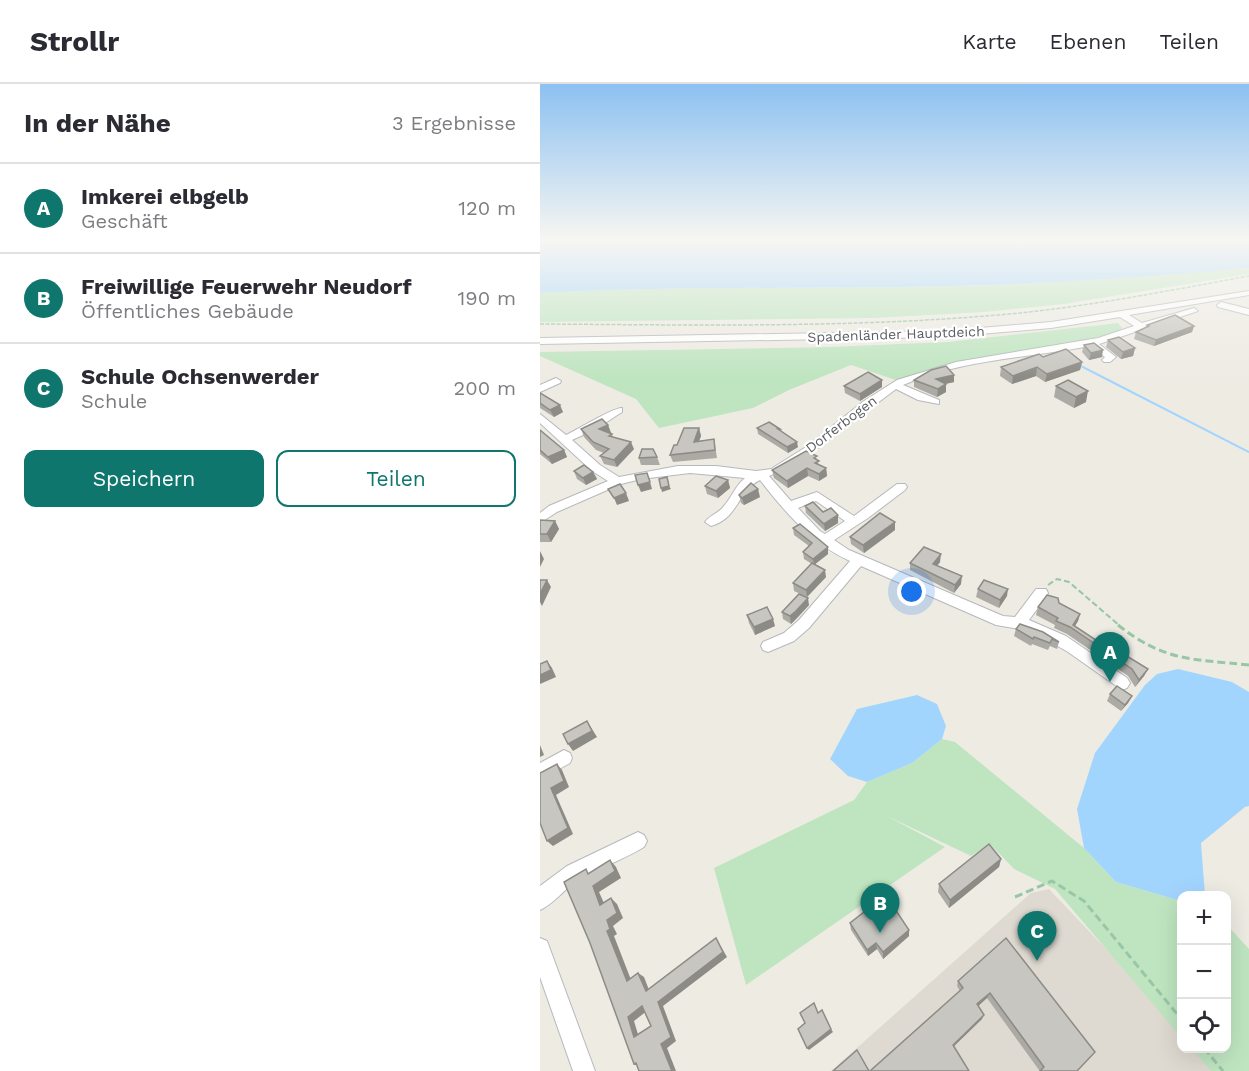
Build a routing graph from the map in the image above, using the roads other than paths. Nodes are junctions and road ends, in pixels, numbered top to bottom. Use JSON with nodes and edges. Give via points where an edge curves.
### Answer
{"nodes":[{"id":1,"x":1249,"y":293,"type":"edge"},
{"id":2,"x":1249,"y":300,"type":"edge"},
{"id":3,"x":1221,"y":305,"type":"junction"},
{"id":4,"x":1249,"y":312,"type":"edge"},
{"id":5,"x":1123,"y":315,"type":"junction"},
{"id":6,"x":1141,"y":326,"type":"junction"},
{"id":7,"x":540,"y":341,"type":"edge"},
{"id":8,"x":1092,"y":343,"type":"junction"},
{"id":9,"x":1107,"y":360,"type":"dead end"},
{"id":10,"x":556,"y":381,"type":"dead end"},
{"id":11,"x":896,"y":385,"type":"junction"},
{"id":12,"x":540,"y":389,"type":"edge"},
{"id":13,"x":935,"y":402,"type":"dead end"},
{"id":14,"x":618,"y":410,"type":"dead end"},
{"id":15,"x":540,"y":417,"type":"edge"},
{"id":16,"x":566,"y":439,"type":"junction"},
{"id":17,"x":762,"y":475,"type":"junction"},
{"id":18,"x":616,"y":481,"type":"junction"},
{"id":19,"x":901,"y":487,"type":"dead end"},
{"id":20,"x":788,"y":507,"type":"junction"},
{"id":21,"x":540,"y":519,"type":"edge"},
{"id":22,"x":853,"y":521,"type":"junction"},
{"id":23,"x":711,"y":522,"type":"dead end"},
{"id":24,"x":824,"y":540,"type":"junction"},
{"id":25,"x":859,"y":560,"type":"junction"},
{"id":26,"x":1041,"y":593,"type":"road end"},
{"id":27,"x":1019,"y":623,"type":"junction"},
{"id":28,"x":768,"y":646,"type":"dead end"},
{"id":29,"x":1122,"y":683,"type":"dead end"},
{"id":30,"x":564,"y":758,"type":"dead end"},
{"id":31,"x":540,"y":772,"type":"edge"},
{"id":32,"x":638,"y":841,"type":"dead end"},
{"id":33,"x":540,"y":900,"type":"edge"},
{"id":34,"x":540,"y":948,"type":"edge"},
{"id":35,"x":584,"y":1071,"type":"edge"}],
"edges":[{"from":1,"to":5,"type":"street","name":"Spadenländer Hauptdeich"},
{"from":2,"to":3,"type":"street","name":"Dorferbogen"},
{"from":3,"to":4,"type":"street"},
{"from":3,"to":6,"type":"street","name":"Dorferbogen"},
{"from":5,"to":6,"type":"street"},
{"from":5,"to":7,"type":"street","name":"Spadenländer Hauptdeich","via":[[944,334]]},
{"from":6,"to":8,"type":"street","name":"Dorferbogen","via":[[1120,337]]},
{"from":8,"to":9,"type":"street","via":[[1111,357]]},
{"from":8,"to":11,"type":"street","name":"Dorferbogen","via":[[932,371]]},
{"from":10,"to":12,"type":"street"},
{"from":11,"to":13,"type":"street"},
{"from":11,"to":17,"type":"street","name":"Dorferbogen","via":[[807,450]]},
{"from":14,"to":16,"type":"street","via":[[592,428]]},
{"from":15,"to":16,"type":"street"},
{"from":16,"to":18,"type":"street"},
{"from":17,"to":18,"type":"street","via":[[682,468]]},
{"from":17,"to":20,"type":"street"},
{"from":17,"to":23,"type":"street","name":"Dorferbogen","via":[[737,491],[729,508]]},
{"from":18,"to":21,"type":"street","via":[[553,509]]},
{"from":19,"to":22,"type":"street"},
{"from":20,"to":22,"type":"street","via":[[817,496]]},
{"from":20,"to":24,"type":"street"},
{"from":22,"to":24,"type":"street"},
{"from":24,"to":25,"type":"street"},
{"from":25,"to":27,"type":"street","via":[[1001,621]]},
{"from":25,"to":28,"type":"street","via":[[804,624],[789,637]]},
{"from":26,"to":27,"type":"street"},
{"from":27,"to":29,"type":"street","via":[[1049,633]]},
{"from":30,"to":31,"type":"street"},
{"from":32,"to":33,"type":"street","via":[[563,878]]},
{"from":34,"to":35,"type":"street"}]}
